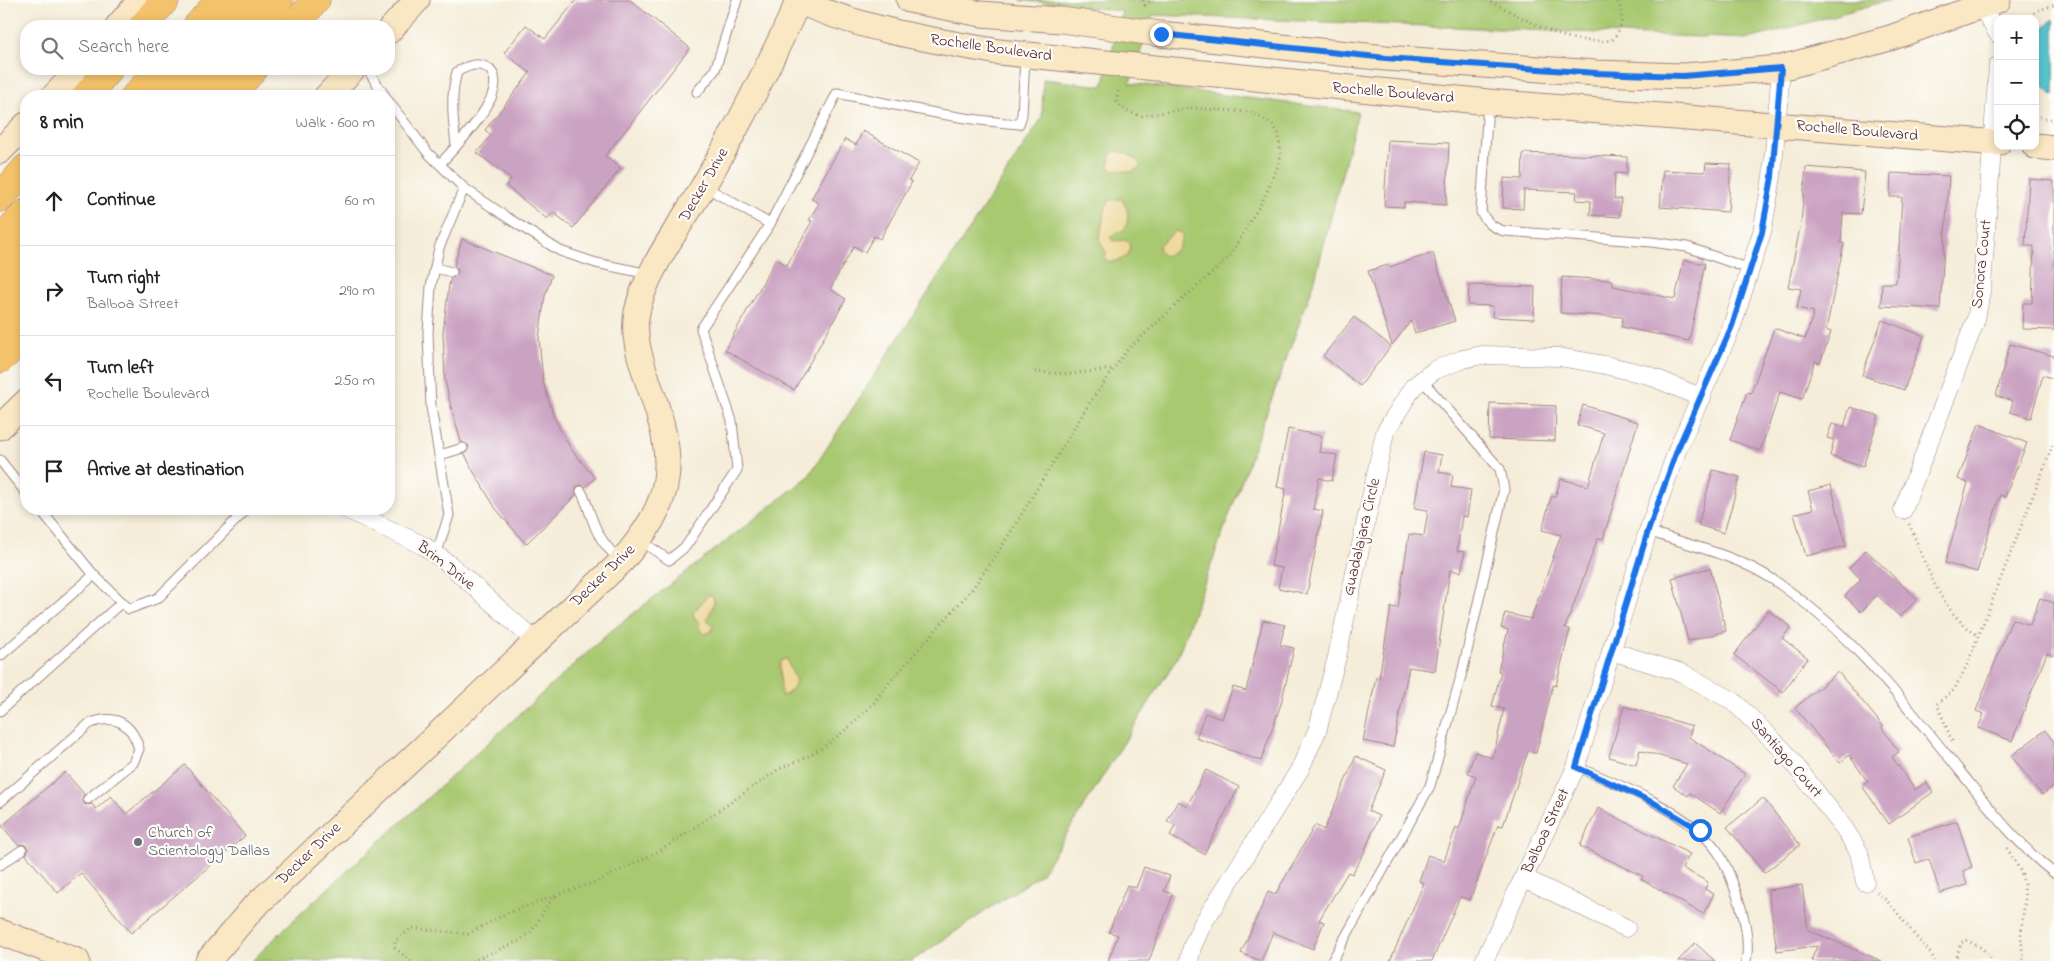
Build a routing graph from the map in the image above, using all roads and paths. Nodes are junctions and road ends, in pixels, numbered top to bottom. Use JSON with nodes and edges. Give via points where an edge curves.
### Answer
{"nodes":[{"id":1,"x":141,"y":0,"type":"edge"},
{"id":2,"x":165,"y":0,"type":"edge"},
{"id":3,"x":220,"y":0,"type":"edge"},
{"id":4,"x":250,"y":0,"type":"edge"},
{"id":5,"x":279,"y":0,"type":"edge"},
{"id":6,"x":316,"y":0,"type":"edge"},
{"id":7,"x":418,"y":0,"type":"edge"},
{"id":8,"x":737,"y":0,"type":"edge"},
{"id":9,"x":798,"y":0,"type":"edge"},
{"id":10,"x":909,"y":0,"type":"edge"},
{"id":11,"x":1143,"y":0,"type":"edge"},
{"id":12,"x":1152,"y":0,"type":"edge"},
{"id":13,"x":1486,"y":0,"type":"edge"},
{"id":14,"x":1617,"y":0,"type":"edge"},
{"id":15,"x":1986,"y":2,"type":"edge"},
{"id":16,"x":945,"y":4,"type":"edge"},
{"id":17,"x":2054,"y":5,"type":"edge"},
{"id":18,"x":2032,"y":15,"type":"edge"},
{"id":19,"x":123,"y":20,"type":"edge"},
{"id":20,"x":149,"y":20,"type":"edge"},
{"id":21,"x":202,"y":20,"type":"edge"},
{"id":22,"x":233,"y":20,"type":"edge"},
{"id":23,"x":261,"y":20,"type":"edge"},
{"id":24,"x":298,"y":20,"type":"edge"},
{"id":25,"x":1994,"y":23,"type":"edge"},
{"id":26,"x":395,"y":25,"type":"edge"},
{"id":27,"x":1026,"y":54,"type":"junction"},
{"id":28,"x":1781,"y":68,"type":"junction"},
{"id":29,"x":74,"y":75,"type":"edge"},
{"id":30,"x":104,"y":75,"type":"edge"},
{"id":31,"x":154,"y":75,"type":"edge"},
{"id":32,"x":186,"y":75,"type":"edge"},
{"id":33,"x":214,"y":75,"type":"edge"},
{"id":34,"x":249,"y":75,"type":"edge"},
{"id":35,"x":347,"y":75,"type":"edge"},
{"id":36,"x":371,"y":75,"type":"edge"},
{"id":37,"x":60,"y":90,"type":"edge"},
{"id":38,"x":91,"y":90,"type":"edge"},
{"id":39,"x":141,"y":90,"type":"edge"},
{"id":40,"x":173,"y":90,"type":"edge"},
{"id":41,"x":200,"y":90,"type":"edge"},
{"id":42,"x":235,"y":90,"type":"edge"},
{"id":43,"x":333,"y":90,"type":"edge"},
{"id":44,"x":381,"y":90,"type":"edge"},
{"id":45,"x":1118,"y":91,"type":"dead end"},
{"id":46,"x":697,"y":92,"type":"dead end"},
{"id":47,"x":1488,"y":102,"type":"junction"},
{"id":48,"x":395,"y":110,"type":"edge"},
{"id":49,"x":2039,"y":117,"type":"edge"},
{"id":50,"x":2054,"y":120,"type":"edge"},
{"id":51,"x":1777,"y":124,"type":"junction"},
{"id":52,"x":20,"y":131,"type":"edge"},
{"id":53,"x":1994,"y":143,"type":"edge"},
{"id":54,"x":456,"y":144,"type":"junction"},
{"id":55,"x":2039,"y":146,"type":"edge"},
{"id":56,"x":2054,"y":148,"type":"edge"},
{"id":57,"x":1994,"y":150,"type":"edge"},
{"id":58,"x":0,"y":151,"type":"edge"},
{"id":59,"x":440,"y":164,"type":"junction"},
{"id":60,"x":20,"y":175,"type":"edge"},
{"id":61,"x":704,"y":186,"type":"junction"},
{"id":62,"x":464,"y":188,"type":"junction"},
{"id":63,"x":0,"y":198,"type":"edge"},
{"id":64,"x":20,"y":219,"type":"edge"},
{"id":65,"x":770,"y":224,"type":"junction"},
{"id":66,"x":0,"y":240,"type":"edge"},
{"id":67,"x":20,"y":251,"type":"edge"},
{"id":68,"x":435,"y":268,"type":"junction"},
{"id":69,"x":1750,"y":269,"type":"junction"},
{"id":70,"x":0,"y":270,"type":"edge"},
{"id":71,"x":452,"y":272,"type":"dead end"},
{"id":72,"x":651,"y":274,"type":"junction"},
{"id":73,"x":20,"y":280,"type":"edge"},
{"id":74,"x":0,"y":300,"type":"edge"},
{"id":75,"x":20,"y":313,"type":"edge"},
{"id":76,"x":0,"y":332,"type":"edge"},
{"id":77,"x":20,"y":342,"type":"edge"},
{"id":78,"x":0,"y":359,"type":"edge"},
{"id":79,"x":1114,"y":369,"type":"junction"},
{"id":80,"x":1035,"y":372,"type":"dead end"},
{"id":81,"x":1422,"y":380,"type":"junction"},
{"id":82,"x":1702,"y":398,"type":"junction"},
{"id":83,"x":20,"y":408,"type":"edge"},
{"id":84,"x":0,"y":427,"type":"edge"},
{"id":85,"x":2054,"y":442,"type":"edge"},
{"id":86,"x":463,"y":448,"type":"dead end"},
{"id":87,"x":440,"y":455,"type":"junction"},
{"id":88,"x":0,"y":460,"type":"edge"},
{"id":89,"x":20,"y":485,"type":"edge"},
{"id":90,"x":581,"y":491,"type":"dead end"},
{"id":91,"x":1903,"y":510,"type":"joint"},
{"id":92,"x":45,"y":515,"type":"edge"},
{"id":93,"x":242,"y":515,"type":"edge"},
{"id":94,"x":359,"y":515,"type":"edge"},
{"id":95,"x":1648,"y":531,"type":"junction"},
{"id":96,"x":640,"y":540,"type":"junction"},
{"id":97,"x":436,"y":555,"type":"junction"},
{"id":98,"x":621,"y":562,"type":"junction"},
{"id":99,"x":94,"y":575,"type":"junction"},
{"id":100,"x":122,"y":602,"type":"junction"},
{"id":101,"x":1979,"y":636,"type":"junction"},
{"id":102,"x":535,"y":641,"type":"junction"},
{"id":103,"x":1611,"y":651,"type":"junction"},
{"id":104,"x":0,"y":656,"type":"edge"},
{"id":105,"x":0,"y":711,"type":"edge"},
{"id":106,"x":1946,"y":754,"type":"junction"},
{"id":107,"x":1576,"y":767,"type":"junction"},
{"id":108,"x":88,"y":799,"type":"dead end"},
{"id":109,"x":0,"y":802,"type":"edge"},
{"id":110,"x":2009,"y":830,"type":"junction"},
{"id":111,"x":22,"y":850,"type":"dead end"},
{"id":112,"x":0,"y":865,"type":"edge"},
{"id":113,"x":2054,"y":873,"type":"edge"},
{"id":114,"x":1524,"y":878,"type":"junction"},
{"id":115,"x":1865,"y":882,"type":"joint"},
{"id":116,"x":558,"y":894,"type":"junction"},
{"id":117,"x":1626,"y":928,"type":"dead end"},
{"id":118,"x":0,"y":932,"type":"edge"},
{"id":119,"x":77,"y":961,"type":"edge"},
{"id":120,"x":208,"y":961,"type":"edge"},
{"id":121,"x":411,"y":961,"type":"edge"},
{"id":122,"x":472,"y":961,"type":"edge"},
{"id":123,"x":1189,"y":961,"type":"edge"},
{"id":124,"x":1332,"y":961,"type":"edge"},
{"id":125,"x":1484,"y":961,"type":"edge"},
{"id":126,"x":1746,"y":961,"type":"edge"},
{"id":127,"x":1936,"y":961,"type":"edge"},
{"id":128,"x":1955,"y":961,"type":"edge"},
{"id":129,"x":1992,"y":961,"type":"edge"},
{"id":130,"x":2022,"y":961,"type":"edge"}],
"edges":[{"from":1,"to":19,"type":"main road"},
{"from":2,"to":20,"type":"highway"},
{"from":3,"to":21,"type":"highway"},
{"from":4,"to":22,"type":"highway"},
{"from":5,"to":23,"type":"highway"},
{"from":6,"to":24,"type":"highway"},
{"from":7,"to":26,"type":"main road"},
{"from":8,"to":46,"type":"lane","via":[[715,70]]},
{"from":9,"to":27,"type":"main road","name":"Rochelle Boulevard","via":[[848,20],[924,39]]},
{"from":9,"to":61,"type":"main road","name":"Decker Drive","via":[[761,84]]},
{"from":10,"to":16,"type":"main road","name":"Rochelle Boulevard"},
{"from":11,"to":12,"type":"path","via":[[1145,5]]},
{"from":13,"to":14,"type":"path","via":[[1568,39],[1588,42],[1612,40],[1620,30],[1622,12]]},
{"from":15,"to":25,"type":"street"},
{"from":15,"to":28,"type":"main road","name":"Rochelle Boulevard","via":[[1890,38]]},
{"from":16,"to":28,"type":"main road","name":"Rochelle Boulevard","via":[[981,14],[1061,20],[1386,58],[1683,76]]},
{"from":17,"to":18,"type":"path"},
{"from":27,"to":47,"type":"main road","name":"Rochelle Boulevard"},
{"from":27,"to":65,"type":"lane","via":[[1019,124],[926,111],[837,93]]},
{"from":28,"to":51,"type":"street","name":"Balboa Street"},
{"from":29,"to":37,"type":"main road"},
{"from":30,"to":38,"type":"highway"},
{"from":31,"to":39,"type":"highway"},
{"from":32,"to":40,"type":"highway"},
{"from":33,"to":41,"type":"highway"},
{"from":34,"to":42,"type":"highway"},
{"from":35,"to":43,"type":"main road"},
{"from":36,"to":44,"type":"lane"},
{"from":45,"to":79,"type":"path","via":[[1117,102],[1126,112],[1140,116],[1191,108],[1250,112],[1272,124],[1278,132],[1281,154],[1263,200],[1229,257],[1127,350]]},
{"from":47,"to":51,"type":"main road","name":"Rochelle Boulevard"},
{"from":47,"to":69,"type":"lane","via":[[1481,212],[1486,222],[1504,231],[1652,242],[1687,248]]},
{"from":48,"to":59,"type":"lane"},
{"from":49,"to":50,"type":"path"},
{"from":51,"to":53,"type":"main road","name":"Rochelle Boulevard"},
{"from":51,"to":69,"type":"street","name":"Balboa Street","via":[[1762,232]]},
{"from":52,"to":58,"type":"main road"},
{"from":54,"to":54,"type":"lane","via":[[484,111],[495,92],[493,72],[483,66],[466,66],[457,72],[453,85],[452,117]]},
{"from":54,"to":59,"type":"lane"},
{"from":55,"to":56,"type":"main road"},
{"from":57,"to":91,"type":"street","name":"Sonora Court","via":[[1976,319]]},
{"from":59,"to":62,"type":"lane"},
{"from":60,"to":63,"type":"highway"},
{"from":61,"to":65,"type":"lane"},
{"from":61,"to":72,"type":"main road","name":"Decker Drive"},
{"from":62,"to":68,"type":"lane","via":[[439,248]]},
{"from":62,"to":72,"type":"lane","via":[[560,251],[596,263]]},
{"from":64,"to":66,"type":"highway"},
{"from":65,"to":96,"type":"lane","via":[[701,330],[732,421],[736,470],[686,546],[669,560]]},
{"from":67,"to":70,"type":"highway"},
{"from":68,"to":71,"type":"lane"},
{"from":68,"to":87,"type":"lane","via":[[428,334],[431,406]]},
{"from":69,"to":82,"type":"street","name":"Balboa Street","via":[[1732,326]]},
{"from":72,"to":96,"type":"main road","name":"Decker Drive","via":[[635,324],[637,347],[668,451],[668,476],[656,511]]},
{"from":73,"to":74,"type":"highway"},
{"from":75,"to":76,"type":"highway"},
{"from":77,"to":78,"type":"highway"},
{"from":79,"to":80,"type":"path","via":[[1070,374]]},
{"from":79,"to":116,"type":"path","via":[[972,589],[874,704],[831,742],[779,769],[663,848],[597,882]]},
{"from":81,"to":82,"type":"street","name":"Guadalajara Circle","via":[[1435,370],[1482,355],[1559,357],[1648,375]]},
{"from":81,"to":123,"type":"street","name":"Guadalajara Circle","via":[[1413,388],[1385,432],[1318,731],[1300,769],[1202,925]]},
{"from":81,"to":124,"type":"lane","via":[[1500,469],[1504,489],[1463,669],[1430,786]]},
{"from":82,"to":95,"type":"street","name":"Balboa Street","via":[[1678,448]]},
{"from":83,"to":84,"type":"main road"},
{"from":85,"to":101,"type":"path"},
{"from":86,"to":87,"type":"lane"},
{"from":87,"to":97,"type":"lane","via":[[450,515]]},
{"from":88,"to":89,"type":"lane"},
{"from":90,"to":98,"type":"lane","via":[[602,541]]},
{"from":91,"to":101,"type":"path","via":[[1935,587],[1951,612]]},
{"from":92,"to":99,"type":"lane"},
{"from":93,"to":100,"type":"lane","via":[[158,598],[130,609]]},
{"from":94,"to":97,"type":"street","name":"Brim Drive"},
{"from":95,"to":103,"type":"street","name":"Balboa Street"},
{"from":95,"to":106,"type":"lane","via":[[1723,556],[1777,583],[1811,608],[1892,687]]},
{"from":96,"to":98,"type":"main road","name":"Decker Drive"},
{"from":97,"to":102,"type":"street","name":"Brim Drive"},
{"from":98,"to":102,"type":"main road","name":"Decker Drive"},
{"from":99,"to":100,"type":"lane"},
{"from":99,"to":104,"type":"lane"},
{"from":100,"to":105,"type":"lane"},
{"from":101,"to":106,"type":"path","via":[[1954,690],[1938,704],[1952,740]]},
{"from":102,"to":120,"type":"main road","name":"Decker Drive","via":[[252,909]]},
{"from":103,"to":107,"type":"street","name":"Balboa Street"},
{"from":103,"to":115,"type":"street","name":"Santiago Court","via":[[1682,673],[1733,701],[1784,751],[1844,828],[1859,852]]},
{"from":106,"to":110,"type":"lane"},
{"from":107,"to":114,"type":"street","name":"Balboa Street"},
{"from":107,"to":126,"type":"lane","via":[[1656,804],[1700,830],[1718,852],[1730,875],[1744,918]]},
{"from":108,"to":109,"type":"lane","via":[[133,763],[140,749],[136,736],[115,719],[102,718],[90,724]]},
{"from":110,"to":113,"type":"lane","via":[[2034,858]]},
{"from":110,"to":130,"type":"path","via":[[2008,851],[2021,872],[2024,884]]},
{"from":111,"to":112,"type":"lane"},
{"from":114,"to":117,"type":"street"},
{"from":114,"to":125,"type":"street","name":"Balboa Street"},
{"from":115,"to":127,"type":"path","via":[[1892,903]]},
{"from":116,"to":121,"type":"path","via":[[507,913],[468,934],[412,928],[395,941],[395,948]]},
{"from":116,"to":122,"type":"path","via":[[531,932],[520,941]]},
{"from":118,"to":119,"type":"main road"},
{"from":128,"to":129,"type":"path","via":[[1961,943],[1966,940],[1982,948]]}]}
